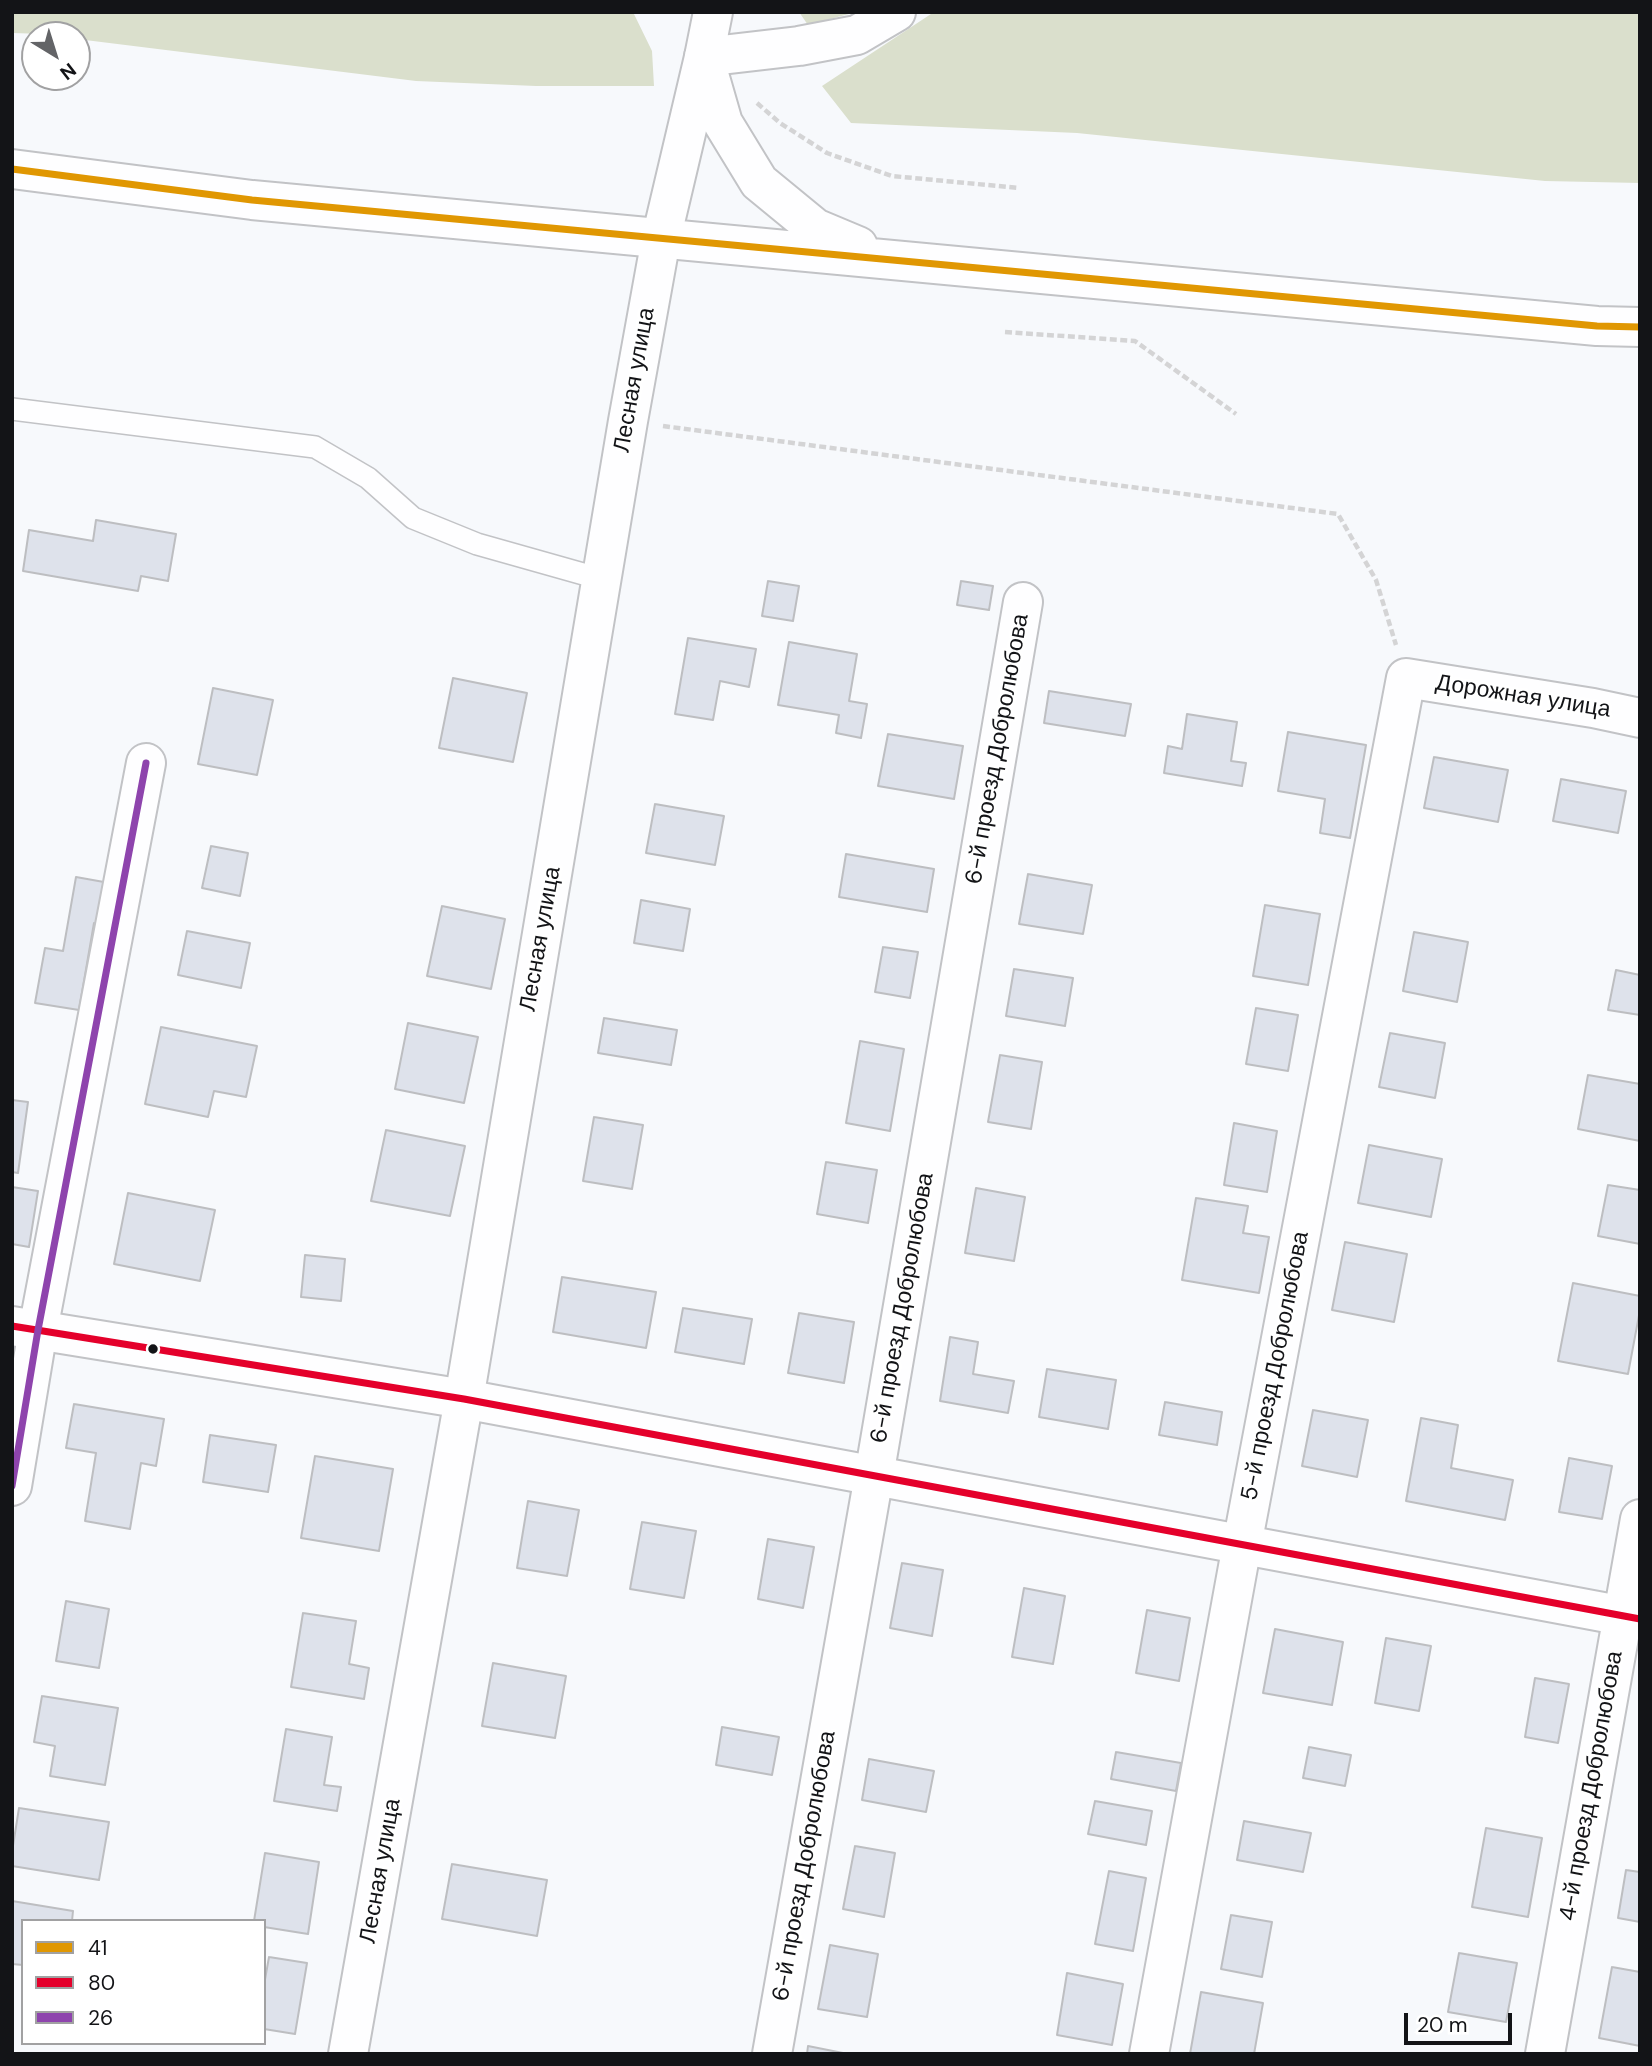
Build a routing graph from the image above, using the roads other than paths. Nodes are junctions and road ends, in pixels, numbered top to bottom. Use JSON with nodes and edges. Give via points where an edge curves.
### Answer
{"nodes":[{"id":1,"x":713,"y":12,"type":"edge"},
{"id":2,"x":896,"y":12,"type":"edge"},
{"id":3,"x":704,"y":57,"type":"junction"},
{"id":4,"x":12,"y":169,"type":"edge"},
{"id":5,"x":661,"y":239,"type":"junction"},
{"id":6,"x":892,"y":260,"type":"junction"},
{"id":7,"x":1640,"y":327,"type":"edge"},
{"id":8,"x":12,"y":409,"type":"edge"},
{"id":9,"x":601,"y":579,"type":"junction"},
{"id":10,"x":1023,"y":602,"type":"dead end"},
{"id":11,"x":1406,"y":678,"type":"joint"},
{"id":12,"x":1640,"y":718,"type":"edge"},
{"id":13,"x":146,"y":763,"type":"dead end"},
{"id":14,"x":25,"y":1328,"type":"edge"},
{"id":15,"x":464,"y":1399,"type":"junction"},
{"id":16,"x":874,"y":1476,"type":"junction"},
{"id":17,"x":12,"y":1486,"type":"edge"},
{"id":18,"x":1640,"y":1519,"type":"edge"},
{"id":19,"x":1242,"y":1545,"type":"junction"},
{"id":20,"x":1631,"y":1617,"type":"edge"},
{"id":21,"x":348,"y":2054,"type":"edge"},
{"id":22,"x":772,"y":2054,"type":"edge"},
{"id":23,"x":1149,"y":2054,"type":"edge"},
{"id":24,"x":1545,"y":2054,"type":"edge"}],
"edges":[{"from":1,"to":3,"type":"main road"},
{"from":2,"to":3,"type":"main road","via":[[857,35],[799,47]]},
{"from":3,"to":5,"type":"main road","name":"Лесная улица"},
{"from":3,"to":6,"type":"main road","via":[[723,123],[759,182],[815,229]]},
{"from":4,"to":5,"type":"main road","via":[[252,200]]},
{"from":5,"to":6,"type":"main road"},
{"from":5,"to":9,"type":"main road","name":"Лесная улица"},
{"from":6,"to":7,"type":"main road"},
{"from":8,"to":9,"type":"lane","via":[[315,447],[368,478],[413,518],[477,544]]},
{"from":9,"to":15,"type":"main road","name":"Лесная улица"},
{"from":10,"to":16,"type":"main road","name":"6-й проезд Добролюбова"},
{"from":11,"to":12,"type":"main road","name":"Дорожная улица"},
{"from":11,"to":19,"type":"main road","name":"5-й проезд Добролюбова"},
{"from":13,"to":14,"type":"main road"},
{"from":14,"to":15,"type":"main road"},
{"from":14,"to":17,"type":"main road"},
{"from":15,"to":16,"type":"main road"},
{"from":15,"to":21,"type":"main road","name":"Лесная улица"},
{"from":16,"to":19,"type":"main road"},
{"from":16,"to":22,"type":"main road","name":"6-й проезд Добролюбова"},
{"from":18,"to":20,"type":"main road","name":"4-й проезд Добролюбова"},
{"from":19,"to":20,"type":"main road"},
{"from":19,"to":23,"type":"main road","name":"5-й проезд Добролюбова"},
{"from":20,"to":24,"type":"main road","name":"4-й проезд Добролюбова"}]}
